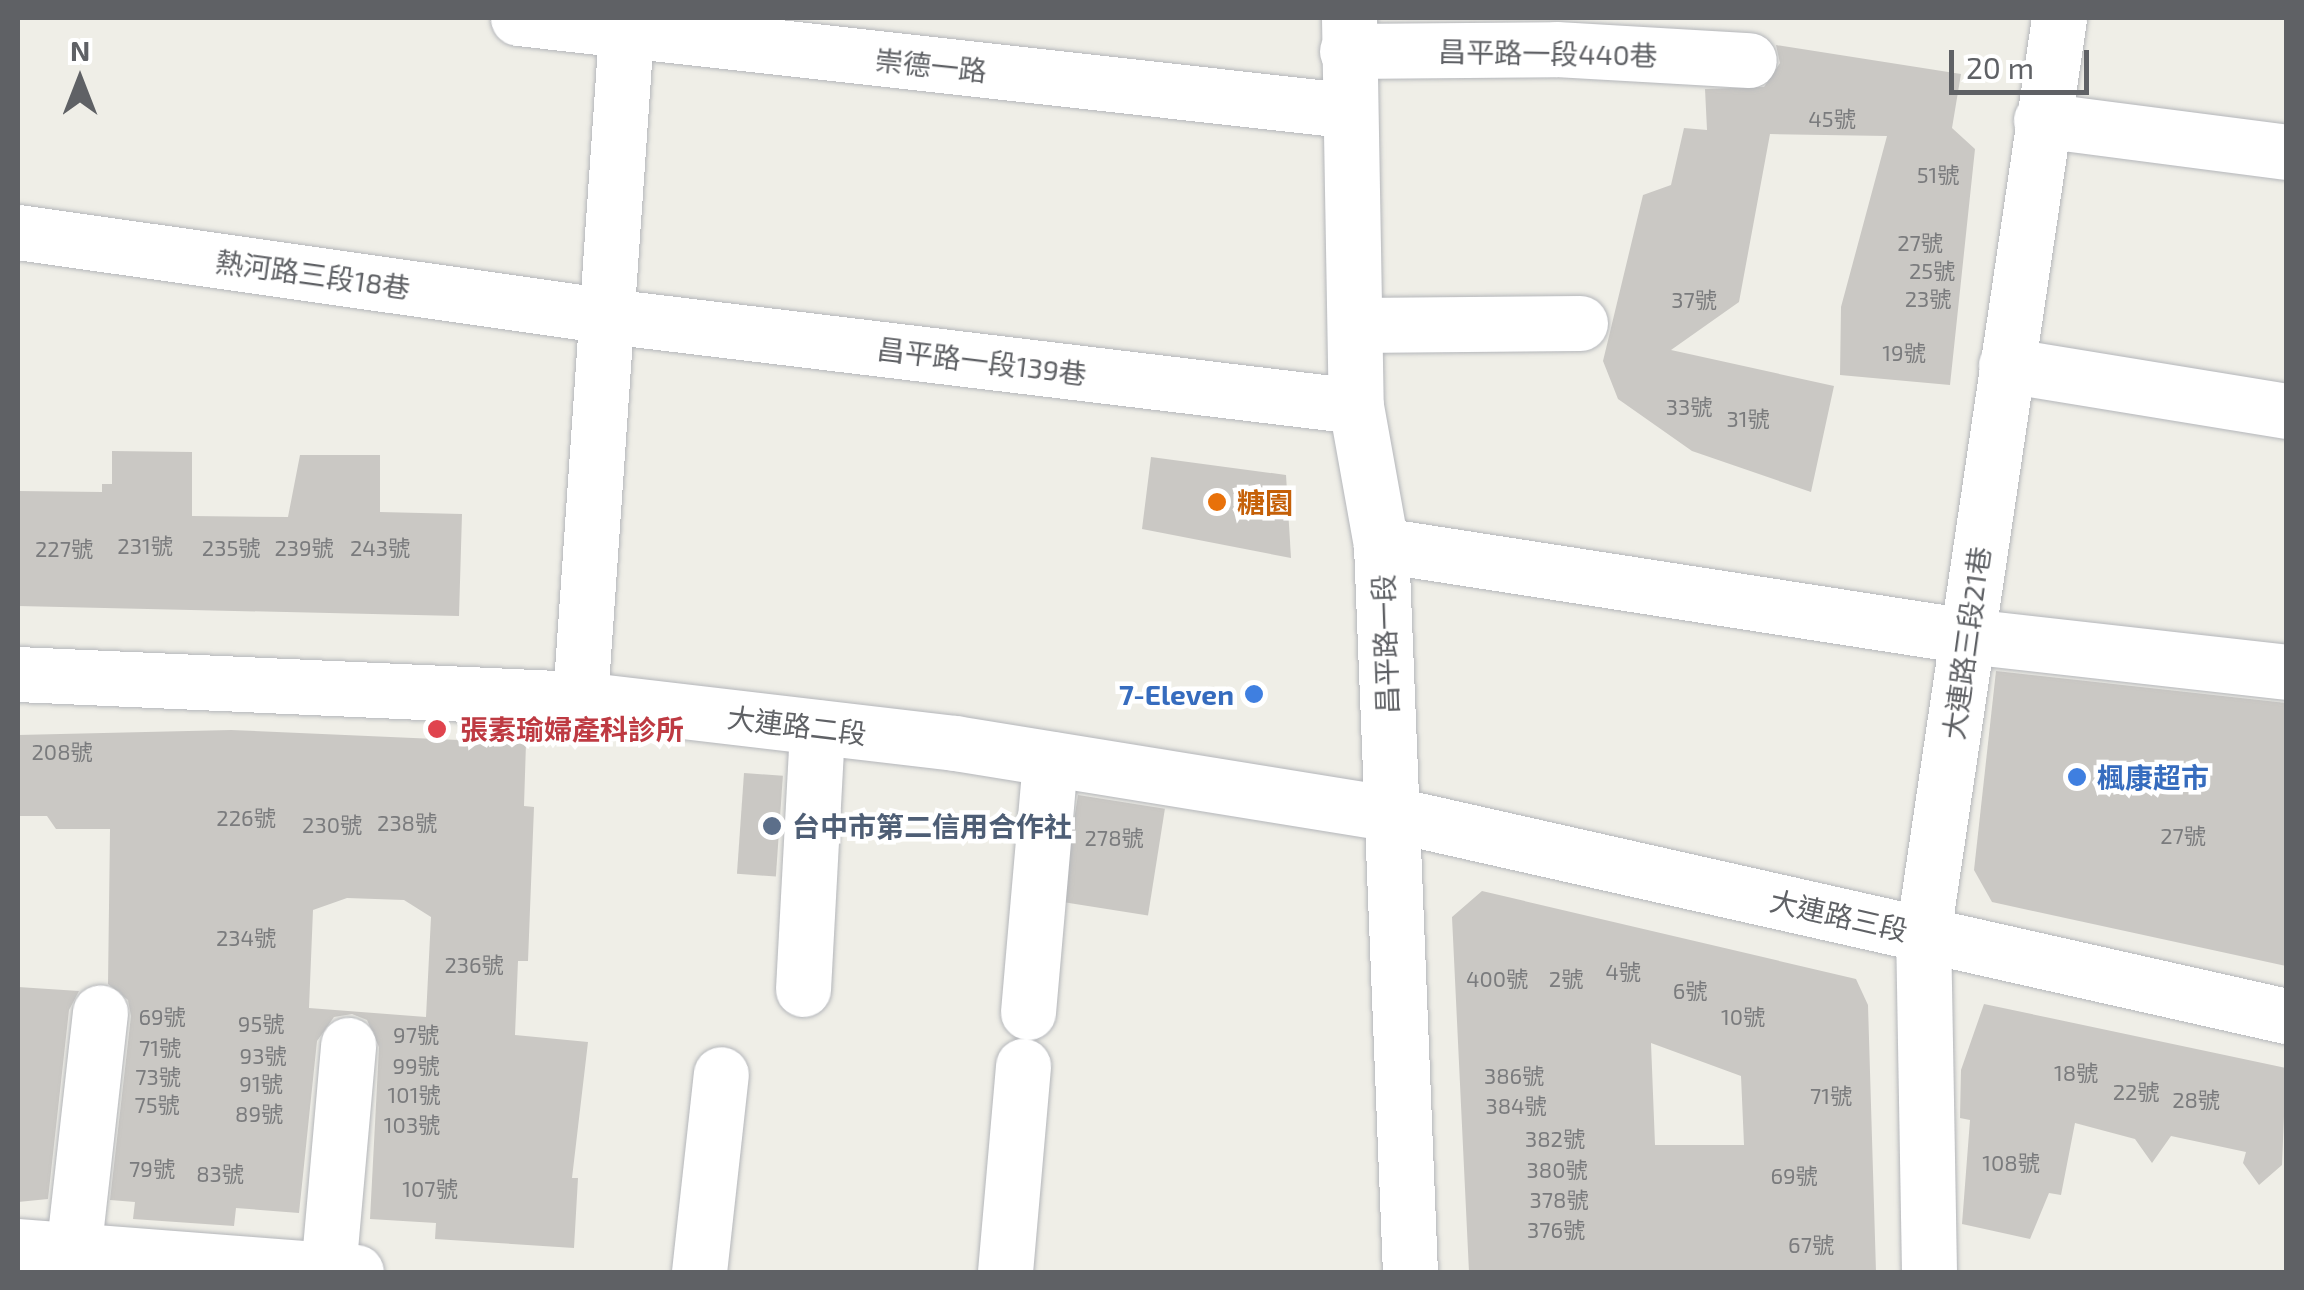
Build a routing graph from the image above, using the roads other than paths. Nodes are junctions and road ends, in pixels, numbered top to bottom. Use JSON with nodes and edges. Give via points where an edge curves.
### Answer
{"nodes":[{"id":1,"x":518,"y":18,"type":"edge"},
{"id":2,"x":2059,"y":18,"type":"edge"},
{"id":3,"x":626,"y":32,"type":"junction"},
{"id":4,"x":1348,"y":34,"type":"edge"},
{"id":5,"x":1749,"y":60,"type":"dead end"},
{"id":6,"x":1345,"y":110,"type":"junction"},
{"id":7,"x":2041,"y":120,"type":"junction"},
{"id":8,"x":2286,"y":152,"type":"edge"},
{"id":9,"x":18,"y":232,"type":"edge"},
{"id":10,"x":608,"y":316,"type":"junction"},
{"id":11,"x":1580,"y":323,"type":"dead end"},
{"id":12,"x":1356,"y":325,"type":"junction"},
{"id":13,"x":2006,"y":365,"type":"junction"},
{"id":14,"x":1356,"y":406,"type":"junction"},
{"id":15,"x":2286,"y":411,"type":"edge"},
{"id":16,"x":1381,"y":544,"type":"junction"},
{"id":17,"x":1968,"y":636,"type":"junction"},
{"id":18,"x":2286,"y":672,"type":"edge"},
{"id":19,"x":18,"y":674,"type":"edge"},
{"id":20,"x":580,"y":699,"type":"junction"},
{"id":21,"x":817,"y":727,"type":"junction"},
{"id":22,"x":1050,"y":759,"type":"junction"},
{"id":23,"x":1391,"y":814,"type":"junction"},
{"id":24,"x":1923,"y":934,"type":"junction"},
{"id":25,"x":804,"y":989,"type":"dead end"},
{"id":26,"x":1028,"y":1012,"type":"dead end"},
{"id":27,"x":100,"y":1013,"type":"dead end"},
{"id":28,"x":2286,"y":1016,"type":"edge"},
{"id":29,"x":348,"y":1046,"type":"dead end"},
{"id":30,"x":1023,"y":1066,"type":"dead end"},
{"id":31,"x":721,"y":1074,"type":"dead end"},
{"id":32,"x":18,"y":1246,"type":"edge"},
{"id":33,"x":72,"y":1253,"type":"junction"},
{"id":34,"x":342,"y":1272,"type":"edge"},
{"id":35,"x":699,"y":1272,"type":"edge"},
{"id":36,"x":1004,"y":1272,"type":"edge"},
{"id":37,"x":1410,"y":1272,"type":"edge"},
{"id":38,"x":1929,"y":1272,"type":"edge"}],
"edges":[{"from":1,"to":3,"type":"street","name":"崇德一路"},
{"from":2,"to":7,"type":"street","name":"大連路三段21巷"},
{"from":3,"to":6,"type":"street","name":"崇德一路"},
{"from":3,"to":10,"type":"street"},
{"from":4,"to":5,"type":"street","name":"昌平路一段440巷"},
{"from":4,"to":6,"type":"street","name":"昌平路一段"},
{"from":6,"to":12,"type":"street","name":"昌平路一段"},
{"from":7,"to":8,"type":"street"},
{"from":7,"to":13,"type":"street","name":"大連路三段21巷"},
{"from":9,"to":10,"type":"street","name":"熱河路三段18巷"},
{"from":10,"to":14,"type":"street","name":"昌平路一段139巷"},
{"from":10,"to":20,"type":"street"},
{"from":11,"to":12,"type":"street"},
{"from":12,"to":14,"type":"street","name":"昌平路一段"},
{"from":13,"to":15,"type":"street"},
{"from":13,"to":17,"type":"street","name":"大連路三段21巷"},
{"from":14,"to":16,"type":"street","name":"昌平路一段"},
{"from":16,"to":17,"type":"street"},
{"from":16,"to":23,"type":"street","name":"昌平路一段"},
{"from":17,"to":18,"type":"street"},
{"from":17,"to":24,"type":"street","name":"大連路三段21巷"},
{"from":19,"to":20,"type":"street","name":"大連路二段"},
{"from":20,"to":21,"type":"street","name":"大連路二段"},
{"from":21,"to":22,"type":"street","name":"大連路二段"},
{"from":21,"to":25,"type":"street"},
{"from":22,"to":23,"type":"street","name":"大連路二段"},
{"from":22,"to":26,"type":"street"},
{"from":23,"to":24,"type":"street","name":"大連路三段"},
{"from":23,"to":37,"type":"street","name":"昌平路一段"},
{"from":24,"to":28,"type":"street","name":"大連路三段"},
{"from":24,"to":38,"type":"street","name":"大連路三段21巷"},
{"from":27,"to":33,"type":"street"},
{"from":29,"to":34,"type":"street"},
{"from":30,"to":36,"type":"street"},
{"from":31,"to":35,"type":"street"},
{"from":32,"to":33,"type":"street"},
{"from":33,"to":34,"type":"street"}]}
